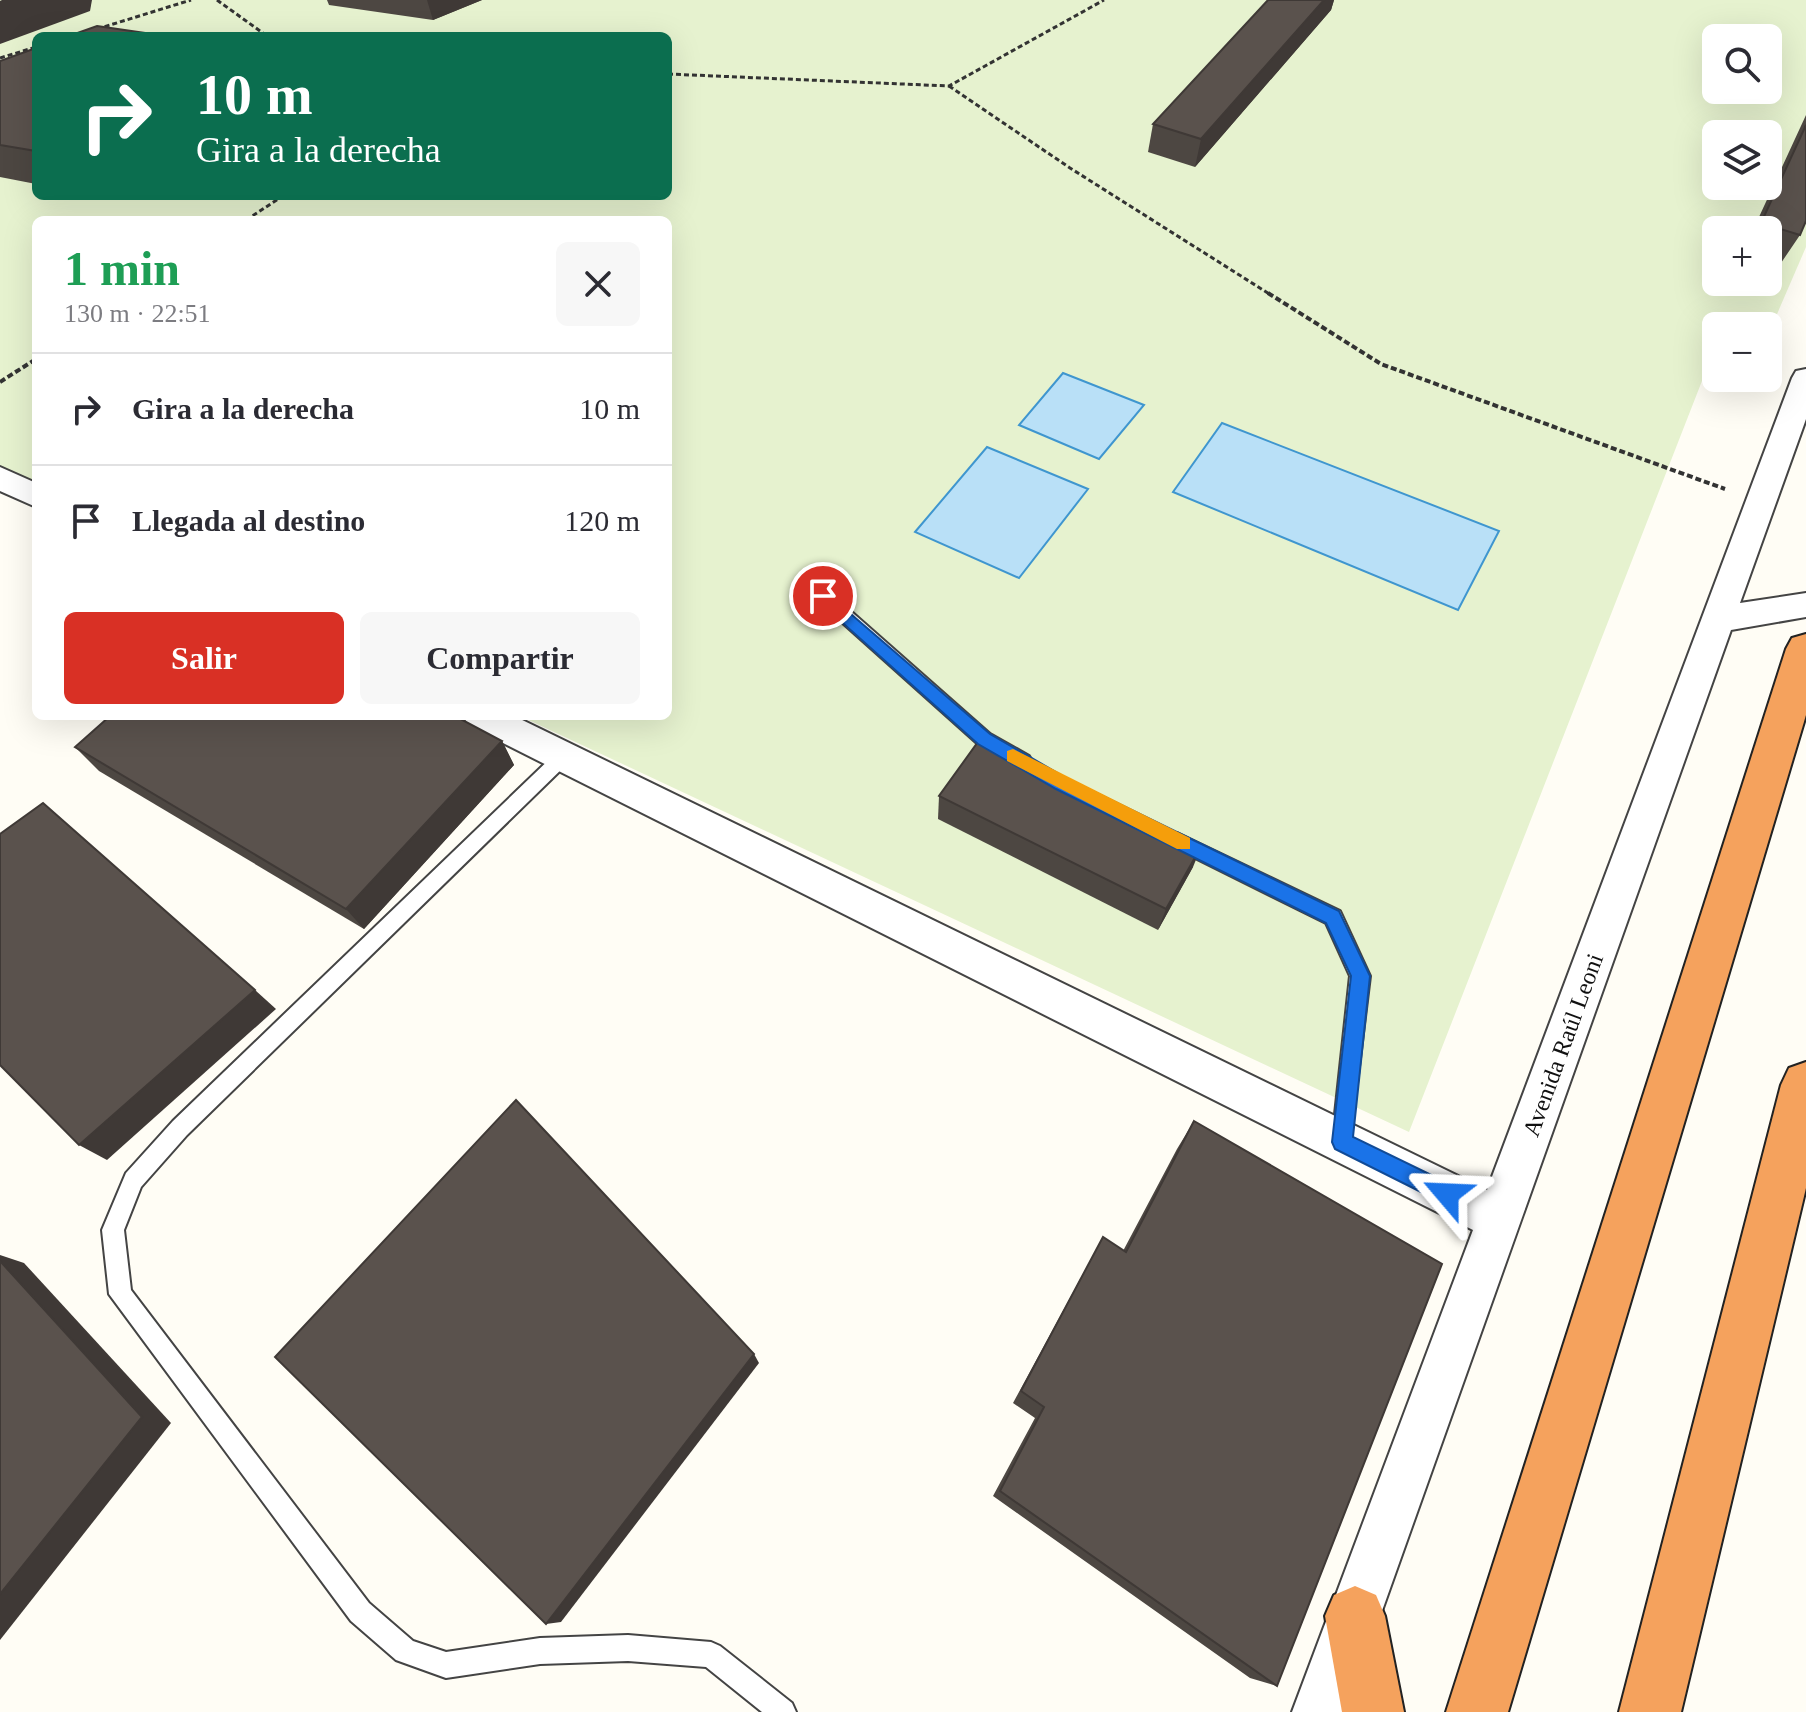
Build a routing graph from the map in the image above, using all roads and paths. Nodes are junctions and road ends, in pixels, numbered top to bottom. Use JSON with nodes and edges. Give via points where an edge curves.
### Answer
{"nodes":[{"id":1,"x":191,"y":0,"type":"edge"},
{"id":2,"x":217,"y":0,"type":"edge"},
{"id":3,"x":1104,"y":0,"type":"edge"},
{"id":4,"x":87,"y":32,"type":"edge"},
{"id":5,"x":261,"y":32,"type":"edge"},
{"id":6,"x":32,"y":48,"type":"edge"},
{"id":7,"x":0,"y":58,"type":"edge"},
{"id":8,"x":672,"y":74,"type":"edge"},
{"id":9,"x":949,"y":86,"type":"junction"},
{"id":10,"x":277,"y":200,"type":"edge"},
{"id":11,"x":252,"y":216,"type":"edge"},
{"id":12,"x":32,"y":362,"type":"edge"},
{"id":13,"x":1806,"y":378,"type":"edge"},
{"id":14,"x":0,"y":382,"type":"edge"},
{"id":15,"x":0,"y":478,"type":"edge"},
{"id":16,"x":32,"y":494,"type":"edge"},
{"id":17,"x":1761,"y":502,"type":"junction"},
{"id":18,"x":823,"y":596,"type":"dead end"},
{"id":19,"x":1806,"y":605,"type":"edge"},
{"id":20,"x":1719,"y":619,"type":"junction"},
{"id":21,"x":1806,"y":649,"type":"edge"},
{"id":22,"x":489,"y":720,"type":"edge"},
{"id":23,"x":563,"y":757,"type":"junction"},
{"id":24,"x":1036,"y":769,"type":"edge"},
{"id":25,"x":1162,"y":833,"type":"edge"},
{"id":26,"x":1806,"y":1085,"type":"edge"},
{"id":27,"x":1342,"y":1142,"type":"junction"},
{"id":28,"x":1499,"y":1219,"type":"junction"},
{"id":29,"x":1355,"y":1616,"type":"junction"},
{"id":30,"x":783,"y":1712,"type":"edge"},
{"id":31,"x":1319,"y":1712,"type":"edge"},
{"id":32,"x":1373,"y":1712,"type":"edge"},
{"id":33,"x":1477,"y":1712,"type":"edge"},
{"id":34,"x":1650,"y":1712,"type":"edge"}],
"edges":[{"from":1,"to":4,"type":"path"},
{"from":2,"to":5,"type":"path"},
{"from":3,"to":9,"type":"path"},
{"from":6,"to":7,"type":"path"},
{"from":8,"to":9,"type":"path"},
{"from":9,"to":17,"type":"path","via":[[1381,364]]},
{"from":10,"to":11,"type":"path"},
{"from":12,"to":14,"type":"path"},
{"from":13,"to":17,"type":"street","name":"Avenida Raúl Leoni"},
{"from":15,"to":16,"type":"street"},
{"from":17,"to":20,"type":"street","name":"Avenida Raúl Leoni"},
{"from":18,"to":24,"type":"lane","via":[[984,739]]},
{"from":19,"to":20,"type":"street"},
{"from":20,"to":28,"type":"street","name":"Avenida Raúl Leoni"},
{"from":21,"to":33,"type":"highway"},
{"from":22,"to":23,"type":"street"},
{"from":23,"to":27,"type":"street"},
{"from":23,"to":30,"type":"lane","via":[[180,1128],[133,1180],[113,1230],[120,1294],[360,1612],[405,1651],[446,1665],[540,1651],[628,1648],[711,1655]]},
{"from":25,"to":27,"type":"lane","via":[[1333,917],[1360,976]]},
{"from":26,"to":34,"type":"highway"},
{"from":27,"to":28,"type":"street"},
{"from":28,"to":29,"type":"street","name":"Avenida Raúl Leoni"},
{"from":29,"to":31,"type":"street","name":"Avenida Raúl Leoni"},
{"from":29,"to":32,"type":"highway"}]}
